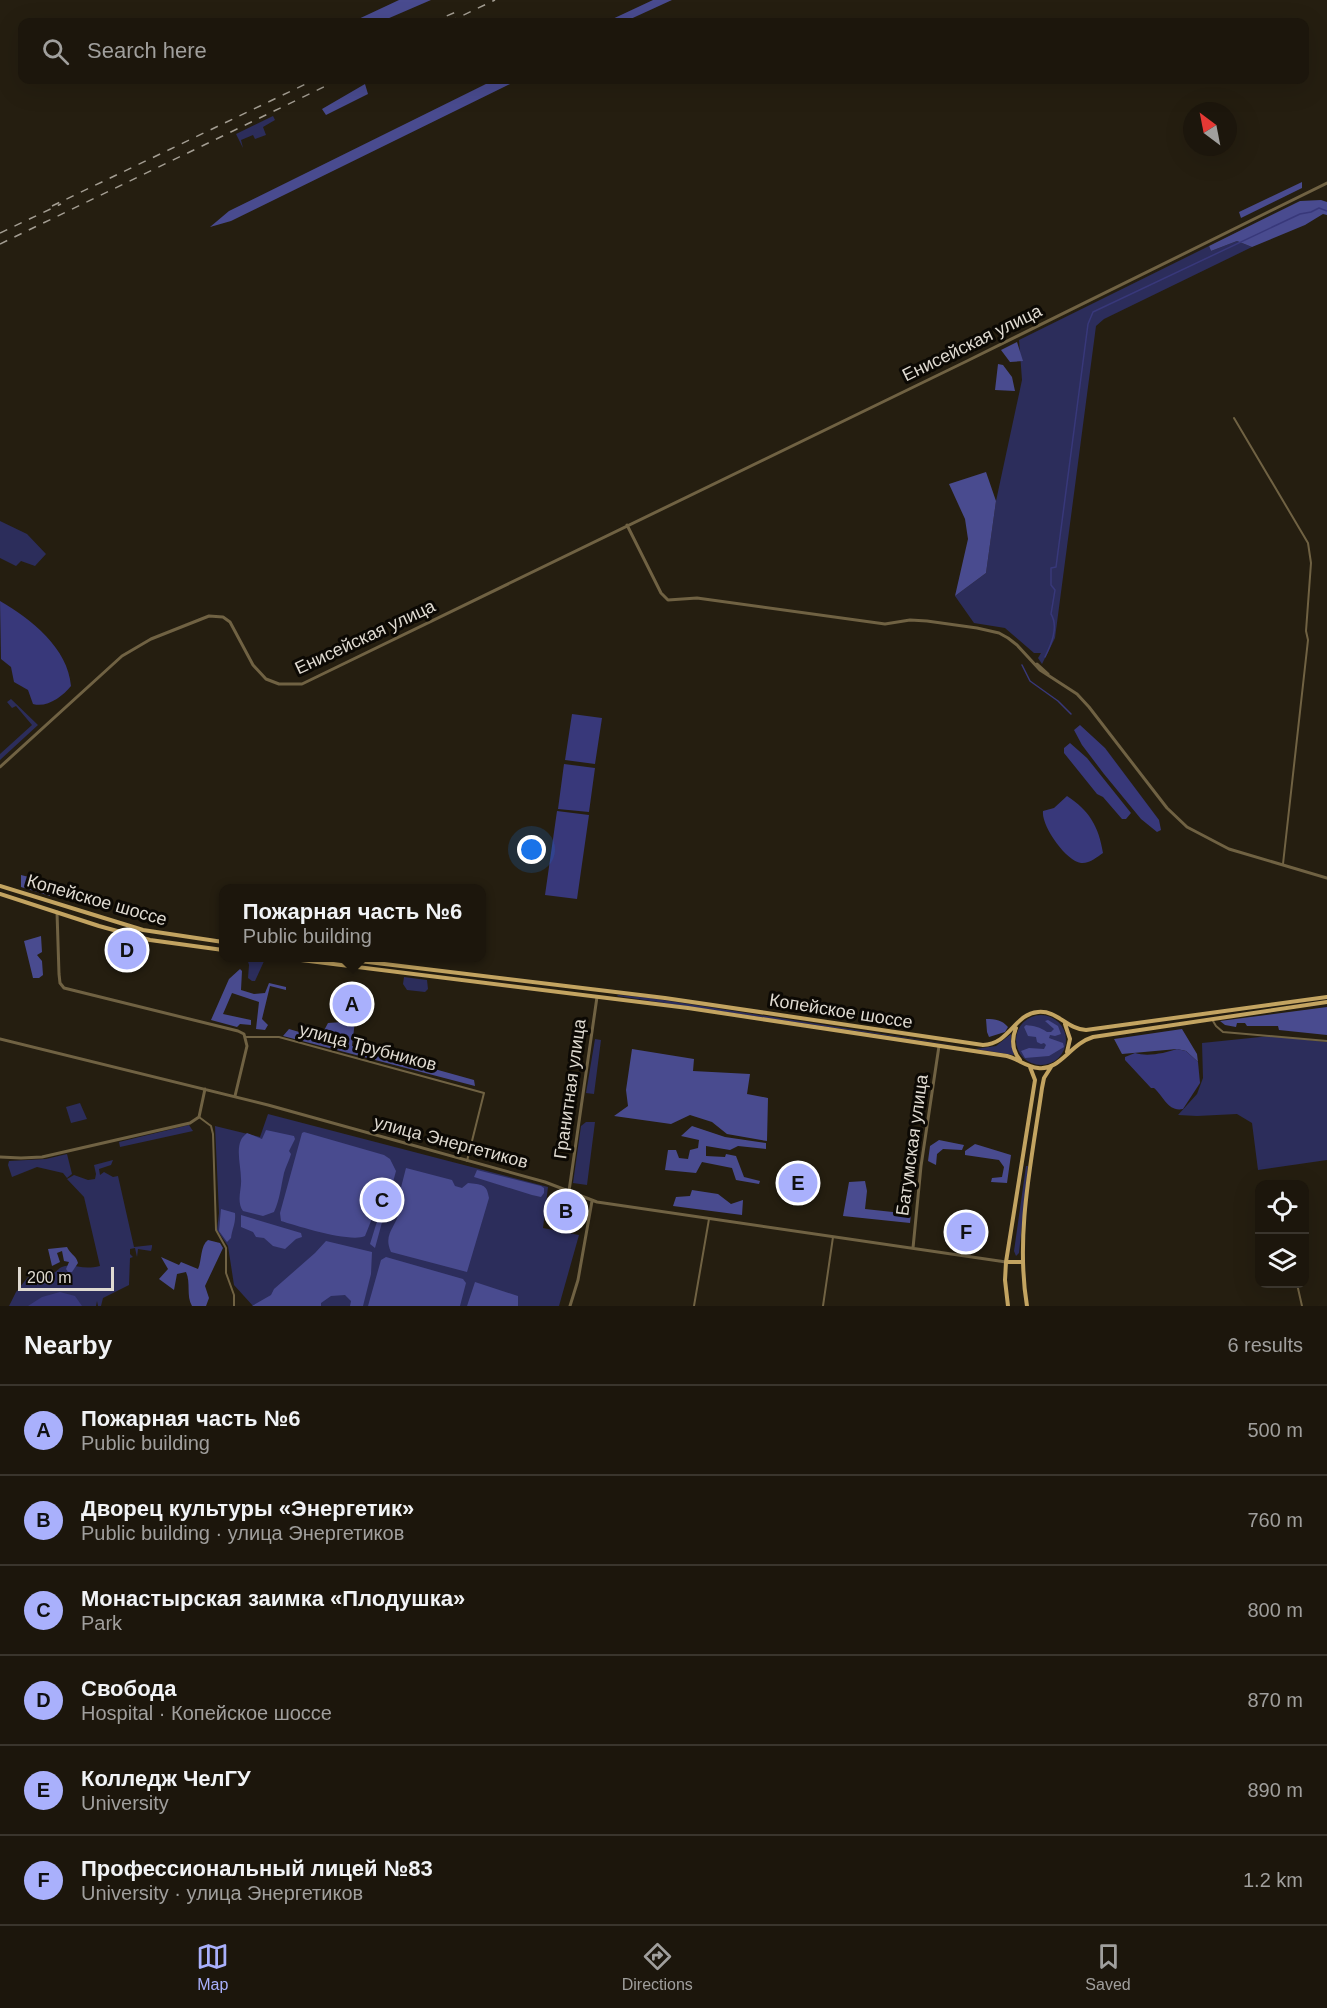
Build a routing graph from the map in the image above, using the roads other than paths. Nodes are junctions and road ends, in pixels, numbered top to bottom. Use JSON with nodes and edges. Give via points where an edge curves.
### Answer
{"nodes":[{"id":1,"x":1327,"y":183,"type":"edge"},
{"id":2,"x":1234,"y":418,"type":"dead end"},
{"id":3,"x":627,"y":525,"type":"junction"},
{"id":4,"x":0,"y":767,"type":"edge"},
{"id":5,"x":1283,"y":864,"type":"junction"},
{"id":6,"x":1327,"y":878,"type":"edge"},
{"id":7,"x":0,"y":886,"type":"edge"},
{"id":8,"x":0,"y":894,"type":"edge"},
{"id":9,"x":57,"y":904,"type":"junction"},
{"id":10,"x":57,"y":912,"type":"junction"},
{"id":11,"x":219,"y":941,"type":"edge"},
{"id":12,"x":219,"y":949,"type":"edge"},
{"id":13,"x":322,"y":962,"type":"edge"},
{"id":14,"x":368,"y":962,"type":"joint"},
{"id":15,"x":390,"y":964,"type":"junction"},
{"id":16,"x":367,"y":968,"type":"junction"},
{"id":17,"x":389,"y":971,"type":"junction"},
{"id":18,"x":598,"y":990,"type":"junction"},
{"id":19,"x":597,"y":997,"type":"junction"},
{"id":20,"x":1327,"y":997,"type":"edge"},
{"id":21,"x":1327,"y":1002,"type":"edge"},
{"id":22,"x":1211,"y":1018,"type":"junction"},
{"id":23,"x":1019,"y":1022,"type":"junction"},
{"id":24,"x":1064,"y":1023,"type":"junction"},
{"id":25,"x":246,"y":1037,"type":"junction"},
{"id":26,"x":0,"y":1039,"type":"edge"},
{"id":27,"x":1327,"y":1041,"type":"edge"},
{"id":28,"x":939,"y":1046,"type":"junction"},
{"id":29,"x":1066,"y":1055,"type":"junction"},
{"id":30,"x":1021,"y":1060,"type":"junction"},
{"id":31,"x":1030,"y":1066,"type":"junction"},
{"id":32,"x":1051,"y":1067,"type":"junction"},
{"id":33,"x":205,"y":1089,"type":"junction"},
{"id":34,"x":234,"y":1096,"type":"junction"},
{"id":35,"x":199,"y":1117,"type":"junction"},
{"id":36,"x":0,"y":1157,"type":"edge"},
{"id":37,"x":467,"y":1161,"type":"junction"},
{"id":38,"x":1023,"y":1162,"type":"junction"},
{"id":39,"x":1031,"y":1164,"type":"junction"},
{"id":40,"x":569,"y":1191,"type":"junction"},
{"id":41,"x":591,"y":1201,"type":"junction"},
{"id":42,"x":709,"y":1219,"type":"junction"},
{"id":43,"x":833,"y":1237,"type":"junction"},
{"id":44,"x":912,"y":1248,"type":"junction"},
{"id":45,"x":1006,"y":1262,"type":"junction"},
{"id":46,"x":1022,"y":1263,"type":"junction"},
{"id":47,"x":1298,"y":1288,"type":"edge"},
{"id":48,"x":234,"y":1306,"type":"edge"},
{"id":49,"x":570,"y":1306,"type":"edge"},
{"id":50,"x":694,"y":1306,"type":"edge"},
{"id":51,"x":823,"y":1306,"type":"edge"},
{"id":52,"x":1008,"y":1306,"type":"edge"},
{"id":53,"x":1027,"y":1306,"type":"edge"},
{"id":54,"x":1302,"y":1306,"type":"edge"}],
"edges":[{"from":1,"to":3,"type":"street","name":"Енисейская улица"},
{"from":2,"to":5,"type":"street","via":[[1308,543],[1311,563],[1308,640]]},
{"from":3,"to":4,"type":"street","name":"Енисейская улица","via":[[302,684],[279,684],[266,679],[225,618],[198,620],[122,656]]},
{"from":3,"to":5,"type":"street","via":[[668,600],[697,598],[885,624],[919,620],[999,633],[1017,645],[1040,670],[1077,694],[1167,808],[1187,827],[1229,849]]},
{"from":5,"to":6,"type":"street"},
{"from":7,"to":9,"type":"main road","name":"Копейское шоссе"},
{"from":8,"to":10,"type":"main road","name":"Копейское шоссе"},
{"from":9,"to":10,"type":"main road","name":"улица Трубников"},
{"from":9,"to":11,"type":"main road","name":"Копейское шоссе","via":[[143,930]]},
{"from":10,"to":12,"type":"main road","name":"Копейское шоссе","via":[[150,940]]},
{"from":10,"to":25,"type":"street","name":"улица Трубников","via":[[59,974],[64,988],[237,1031]]},
{"from":13,"to":16,"type":"main road","name":"Копейское шоссе"},
{"from":14,"to":15,"type":"main road","name":"Копейское шоссе"},
{"from":14,"to":16,"type":"main road"},
{"from":15,"to":17,"type":"main road"},
{"from":15,"to":18,"type":"main road","name":"Копейское шоссе"},
{"from":16,"to":17,"type":"main road","name":"Копейское шоссе"},
{"from":17,"to":19,"type":"main road","name":"Копейское шоссе"},
{"from":18,"to":19,"type":"main road","name":"Гранитная улица"},
{"from":18,"to":23,"type":"main road","name":"Копейское шоссе","via":[[975,1045],[997,1042]]},
{"from":19,"to":28,"type":"main road","name":"Копейское шоссе"},
{"from":19,"to":40,"type":"street","name":"Гранитная улица"},
{"from":20,"to":24,"type":"main road","name":"Копейское шоссе","via":[[1086,1030]]},
{"from":21,"to":22,"type":"main road"},
{"from":22,"to":27,"type":"street","via":[[1223,1032]]},
{"from":22,"to":29,"type":"main road","via":[[1093,1037]]},
{"from":23,"to":24,"type":"main road","name":"Копейское шоссе","via":[[1042,1012],[1057,1016]]},
{"from":23,"to":30,"type":"main road","via":[[1013,1042]]},
{"from":24,"to":29,"type":"main road","via":[[1070,1039]]},
{"from":25,"to":34,"type":"street","via":[[248,1046]]},
{"from":25,"to":37,"type":"street","name":"улица Трубников","via":[[279,1037],[484,1093]]},
{"from":26,"to":33,"type":"street","name":"улица Энергетиков"},
{"from":28,"to":30,"type":"main road","name":"Копейское шоссе"},
{"from":28,"to":44,"type":"street","name":"Батумская улица"},
{"from":29,"to":32,"type":"main road"},
{"from":30,"to":31,"type":"main road","name":"Копейское шоссе"},
{"from":31,"to":32,"type":"main road"},
{"from":31,"to":38,"type":"main road","via":[[1035,1080]]},
{"from":32,"to":39,"type":"main road","via":[[1043,1082]]},
{"from":33,"to":34,"type":"street","name":"улица Энергетиков"},
{"from":33,"to":35,"type":"street"},
{"from":34,"to":37,"type":"street","name":"улица Энергетиков"},
{"from":35,"to":36,"type":"street","via":[[190,1123],[42,1157]]},
{"from":35,"to":48,"type":"street","via":[[211,1126],[213,1134],[216,1230],[226,1248],[226,1273]]},
{"from":37,"to":40,"type":"street","name":"улица Энергетиков"},
{"from":38,"to":39,"type":"main road"},
{"from":38,"to":45,"type":"main road"},
{"from":39,"to":46,"type":"main road"},
{"from":40,"to":41,"type":"street","name":"улица Энергетиков"},
{"from":41,"to":42,"type":"street","name":"улица Энергетиков"},
{"from":41,"to":49,"type":"street"},
{"from":42,"to":43,"type":"street","name":"улица Энергетиков"},
{"from":42,"to":50,"type":"street"},
{"from":43,"to":44,"type":"street","name":"улица Энергетиков"},
{"from":43,"to":51,"type":"street"},
{"from":44,"to":45,"type":"street","name":"улица Энергетиков"},
{"from":45,"to":46,"type":"main road"},
{"from":45,"to":52,"type":"main road"},
{"from":46,"to":53,"type":"main road"},
{"from":47,"to":54,"type":"street"}]}
